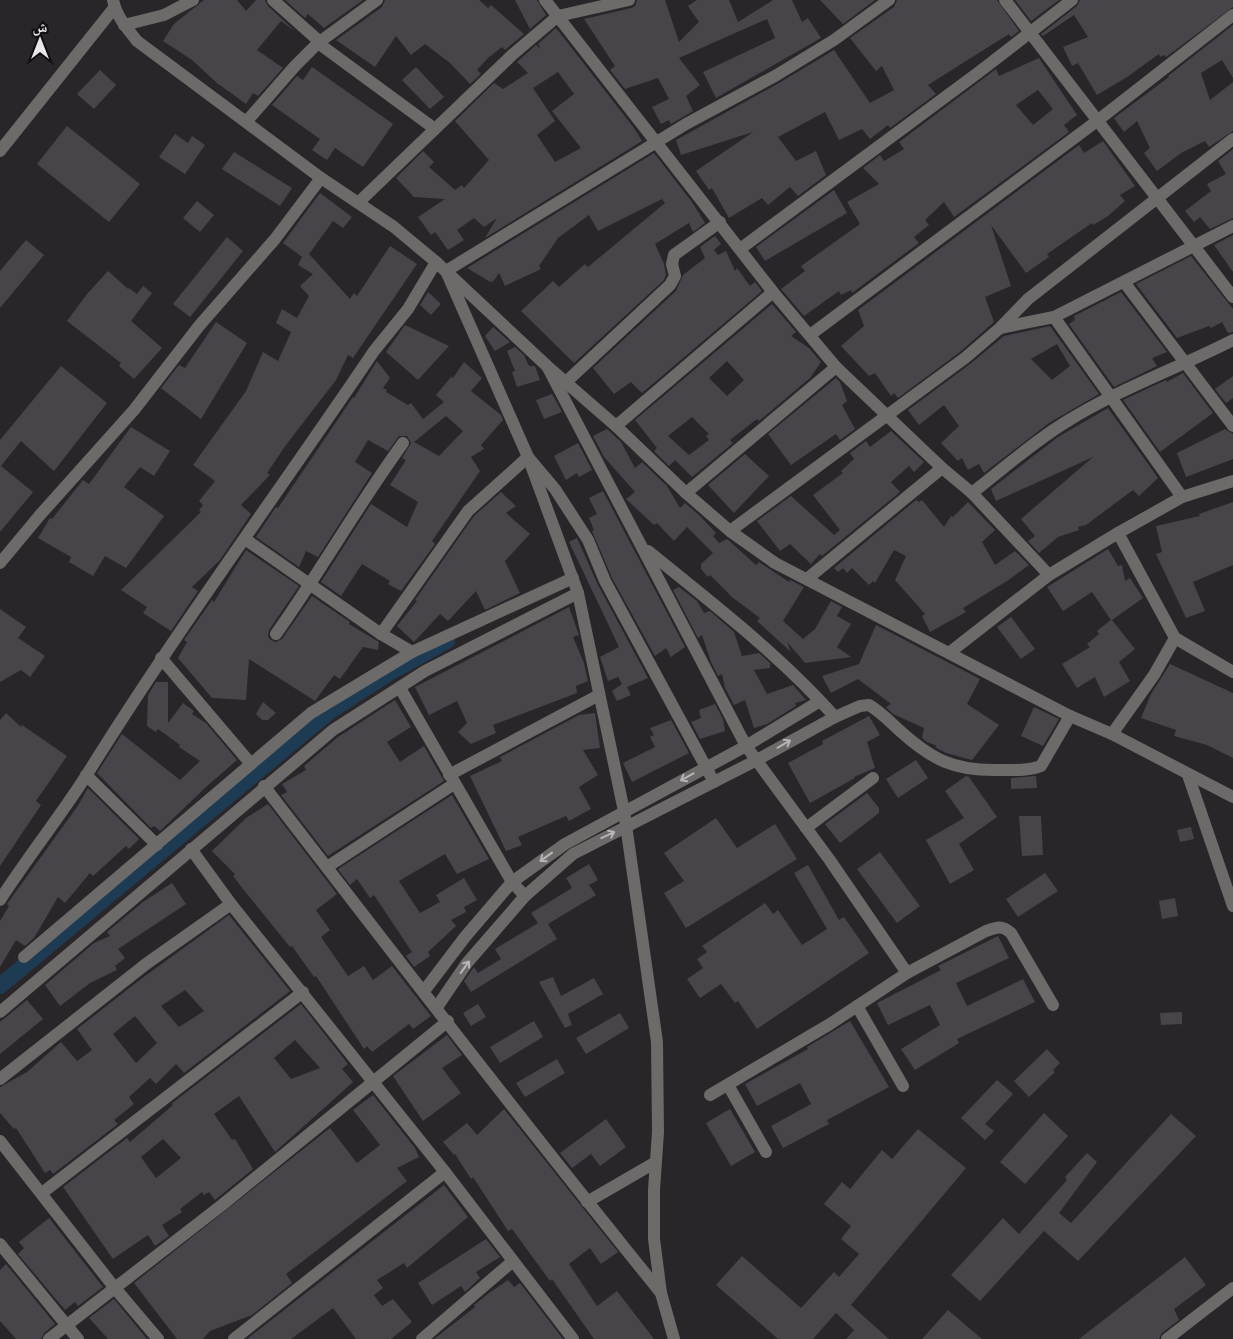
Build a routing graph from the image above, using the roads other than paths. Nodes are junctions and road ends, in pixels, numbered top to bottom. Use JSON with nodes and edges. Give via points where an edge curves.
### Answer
{"nodes":[{"id":1,"x":193,"y":0,"type":"edge"},
{"id":2,"x":273,"y":0,"type":"edge"},
{"id":3,"x":377,"y":0,"type":"edge"},
{"id":4,"x":545,"y":0,"type":"edge"},
{"id":5,"x":629,"y":0,"type":"edge"},
{"id":6,"x":889,"y":0,"type":"edge"},
{"id":7,"x":1005,"y":0,"type":"edge"},
{"id":8,"x":1072,"y":0,"type":"edge"},
{"id":9,"x":114,"y":4,"type":"edge"},
{"id":10,"x":1233,"y":15,"type":"edge"},
{"id":11,"x":558,"y":16,"type":"junction"},
{"id":12,"x":124,"y":25,"type":"junction"},
{"id":13,"x":1030,"y":34,"type":"junction"},
{"id":14,"x":319,"y":42,"type":"junction"},
{"id":15,"x":248,"y":121,"type":"junction"},
{"id":16,"x":1097,"y":121,"type":"junction"},
{"id":17,"x":435,"y":129,"type":"junction"},
{"id":18,"x":1233,"y":139,"type":"edge"},
{"id":19,"x":656,"y":144,"type":"junction"},
{"id":20,"x":0,"y":151,"type":"edge"},
{"id":21,"x":322,"y":178,"type":"junction"},
{"id":22,"x":1157,"y":198,"type":"junction"},
{"id":23,"x":359,"y":202,"type":"junction"},
{"id":24,"x":720,"y":222,"type":"junction"},
{"id":25,"x":1233,"y":226,"type":"edge"},
{"id":26,"x":1192,"y":246,"type":"junction"},
{"id":27,"x":740,"y":249,"type":"junction"},
{"id":28,"x":436,"y":262,"type":"junction"},
{"id":29,"x":446,"y":271,"type":"junction"},
{"id":30,"x":1124,"y":282,"type":"junction"},
{"id":31,"x":773,"y":292,"type":"junction"},
{"id":32,"x":1233,"y":297,"type":"edge"},
{"id":33,"x":1054,"y":316,"type":"junction"},
{"id":34,"x":1000,"y":328,"type":"junction"},
{"id":35,"x":810,"y":335,"type":"junction"},
{"id":36,"x":1233,"y":340,"type":"edge"},
{"id":37,"x":1187,"y":364,"type":"junction"},
{"id":38,"x":547,"y":366,"type":"junction"},
{"id":39,"x":836,"y":367,"type":"junction"},
{"id":40,"x":566,"y":382,"type":"junction"},
{"id":41,"x":1110,"y":397,"type":"junction"},
{"id":42,"x":887,"y":415,"type":"junction"},
{"id":43,"x":616,"y":426,"type":"junction"},
{"id":44,"x":1233,"y":426,"type":"edge"},
{"id":45,"x":403,"y":443,"type":"dead end"},
{"id":46,"x":528,"y":457,"type":"junction"},
{"id":47,"x":942,"y":468,"type":"junction"},
{"id":48,"x":1233,"y":482,"type":"edge"},
{"id":49,"x":686,"y":493,"type":"junction"},
{"id":50,"x":972,"y":493,"type":"junction"},
{"id":51,"x":1182,"y":497,"type":"junction"},
{"id":52,"x":730,"y":531,"type":"junction"},
{"id":53,"x":1118,"y":533,"type":"junction"},
{"id":54,"x":245,"y":539,"type":"junction"},
{"id":55,"x":644,"y":548,"type":"junction"},
{"id":56,"x":0,"y":563,"type":"edge"},
{"id":57,"x":1049,"y":575,"type":"junction"},
{"id":58,"x":573,"y":578,"type":"junction"},
{"id":59,"x":807,"y":579,"type":"junction"},
{"id":60,"x":311,"y":585,"type":"junction"},
{"id":61,"x":578,"y":593,"type":"junction"},
{"id":62,"x":276,"y":634,"type":"dead end"},
{"id":63,"x":381,"y":634,"type":"junction"},
{"id":64,"x":1175,"y":638,"type":"junction"},
{"id":65,"x":412,"y":652,"type":"junction"},
{"id":66,"x":949,"y":653,"type":"junction"},
{"id":67,"x":161,"y":658,"type":"junction"},
{"id":68,"x":1233,"y":672,"type":"edge"},
{"id":69,"x":400,"y":688,"type":"junction"},
{"id":70,"x":599,"y":695,"type":"junction"},
{"id":71,"x":820,"y":700,"type":"junction"},
{"id":72,"x":1070,"y":716,"type":"junction"},
{"id":73,"x":835,"y":717,"type":"junction"},
{"id":74,"x":1112,"y":734,"type":"junction"},
{"id":75,"x":746,"y":746,"type":"junction"},
{"id":76,"x":755,"y":761,"type":"junction"},
{"id":77,"x":251,"y":764,"type":"junction"},
{"id":78,"x":705,"y":767,"type":"junction"},
{"id":79,"x":86,"y":775,"type":"junction"},
{"id":80,"x":1188,"y":775,"type":"junction"},
{"id":81,"x":873,"y":778,"type":"dead end"},
{"id":82,"x":452,"y":780,"type":"junction"},
{"id":83,"x":714,"y":782,"type":"junction"},
{"id":84,"x":264,"y":786,"type":"junction"},
{"id":85,"x":1233,"y":796,"type":"edge"},
{"id":86,"x":624,"y":811,"type":"junction"},
{"id":87,"x":626,"y":827,"type":"junction"},
{"id":88,"x":806,"y":828,"type":"junction"},
{"id":89,"x":586,"y":839,"type":"junction"},
{"id":90,"x":157,"y":845,"type":"junction"},
{"id":91,"x":191,"y":849,"type":"junction"},
{"id":92,"x":327,"y":867,"type":"junction"},
{"id":93,"x":512,"y":882,"type":"junction"},
{"id":94,"x":525,"y":896,"type":"junction"},
{"id":95,"x":0,"y":900,"type":"edge"},
{"id":96,"x":231,"y":904,"type":"junction"},
{"id":97,"x":1233,"y":906,"type":"edge"},
{"id":98,"x":24,"y":957,"type":"dead end"},
{"id":99,"x":907,"y":973,"type":"junction"},
{"id":100,"x":424,"y":991,"type":"junction"},
{"id":101,"x":303,"y":992,"type":"junction"},
{"id":102,"x":1053,"y":1005,"type":"dead end"},
{"id":103,"x":858,"y":1006,"type":"junction"},
{"id":104,"x":437,"y":1007,"type":"junction"},
{"id":105,"x":0,"y":1012,"type":"edge"},
{"id":106,"x":448,"y":1022,"type":"junction"},
{"id":107,"x":0,"y":1079,"type":"edge"},
{"id":108,"x":374,"y":1083,"type":"junction"},
{"id":109,"x":728,"y":1084,"type":"junction"},
{"id":110,"x":903,"y":1086,"type":"dead end"},
{"id":111,"x":710,"y":1095,"type":"dead end"},
{"id":112,"x":0,"y":1140,"type":"edge"},
{"id":113,"x":766,"y":1152,"type":"dead end"},
{"id":114,"x":656,"y":1162,"type":"junction"},
{"id":115,"x":445,"y":1172,"type":"junction"},
{"id":116,"x":42,"y":1192,"type":"junction"},
{"id":117,"x":587,"y":1202,"type":"junction"},
{"id":118,"x":0,"y":1244,"type":"edge"},
{"id":119,"x":513,"y":1260,"type":"junction"},
{"id":120,"x":114,"y":1288,"type":"junction"},
{"id":121,"x":1233,"y":1288,"type":"edge"},
{"id":122,"x":661,"y":1293,"type":"junction"},
{"id":123,"x":66,"y":1325,"type":"junction"},
{"id":124,"x":48,"y":1339,"type":"edge"},
{"id":125,"x":78,"y":1339,"type":"edge"},
{"id":126,"x":158,"y":1339,"type":"edge"},
{"id":127,"x":234,"y":1339,"type":"edge"},
{"id":128,"x":422,"y":1339,"type":"edge"},
{"id":129,"x":573,"y":1339,"type":"edge"},
{"id":130,"x":674,"y":1339,"type":"edge"},
{"id":131,"x":1166,"y":1339,"type":"edge"}],
"edges":[{"from":1,"to":12,"type":"street","via":[[164,15]]},
{"from":2,"to":14,"type":"street"},
{"from":3,"to":14,"type":"street"},
{"from":4,"to":11,"type":"street"},
{"from":5,"to":11,"type":"street"},
{"from":6,"to":19,"type":"street","via":[[825,46]]},
{"from":7,"to":13,"type":"street"},
{"from":8,"to":13,"type":"street"},
{"from":9,"to":12,"type":"street"},
{"from":9,"to":20,"type":"street"},
{"from":10,"to":16,"type":"street"},
{"from":11,"to":17,"type":"street"},
{"from":11,"to":19,"type":"street"},
{"from":12,"to":15,"type":"street","via":[[137,41]]},
{"from":13,"to":16,"type":"street"},
{"from":13,"to":27,"type":"street"},
{"from":14,"to":15,"type":"street"},
{"from":14,"to":17,"type":"street"},
{"from":15,"to":21,"type":"street"},
{"from":16,"to":22,"type":"street"},
{"from":16,"to":35,"type":"street"},
{"from":17,"to":23,"type":"street"},
{"from":18,"to":22,"type":"street"},
{"from":19,"to":24,"type":"street"},
{"from":19,"to":29,"type":"street"},
{"from":21,"to":23,"type":"street"},
{"from":21,"to":56,"type":"street","via":[[134,410]]},
{"from":22,"to":26,"type":"street"},
{"from":22,"to":34,"type":"street","via":[[1028,299]]},
{"from":23,"to":28,"type":"street","via":[[394,226]]},
{"from":24,"to":27,"type":"street"},
{"from":24,"to":40,"type":"street","via":[[674,255],[675,276],[670,285]]},
{"from":25,"to":26,"type":"street"},
{"from":26,"to":30,"type":"street"},
{"from":26,"to":32,"type":"street"},
{"from":27,"to":31,"type":"street"},
{"from":28,"to":29,"type":"street"},
{"from":28,"to":54,"type":"street","via":[[408,309],[374,351]]},
{"from":29,"to":38,"type":"street"},
{"from":29,"to":46,"type":"street"},
{"from":30,"to":33,"type":"street"},
{"from":30,"to":37,"type":"street"},
{"from":31,"to":35,"type":"street"},
{"from":31,"to":43,"type":"street"},
{"from":33,"to":34,"type":"street"},
{"from":33,"to":41,"type":"street"},
{"from":34,"to":42,"type":"street"},
{"from":35,"to":39,"type":"street"},
{"from":36,"to":37,"type":"street"},
{"from":37,"to":41,"type":"street"},
{"from":37,"to":44,"type":"street"},
{"from":38,"to":40,"type":"street"},
{"from":38,"to":55,"type":"street"},
{"from":39,"to":42,"type":"street"},
{"from":39,"to":49,"type":"street"},
{"from":40,"to":43,"type":"street"},
{"from":41,"to":50,"type":"street","via":[[1065,422]]},
{"from":41,"to":51,"type":"street"},
{"from":42,"to":47,"type":"street"},
{"from":42,"to":52,"type":"street"},
{"from":43,"to":49,"type":"street"},
{"from":45,"to":60,"type":"street","via":[[358,507]]},
{"from":46,"to":58,"type":"street"},
{"from":46,"to":63,"type":"street","via":[[468,511]]},
{"from":46,"to":78,"type":"street","via":[[555,489],[588,540],[605,580]]},
{"from":47,"to":50,"type":"street"},
{"from":47,"to":59,"type":"street"},
{"from":48,"to":51,"type":"street"},
{"from":49,"to":52,"type":"street"},
{"from":50,"to":57,"type":"street"},
{"from":51,"to":53,"type":"street"},
{"from":52,"to":59,"type":"street","via":[[775,563]]},
{"from":53,"to":57,"type":"street"},
{"from":53,"to":64,"type":"street"},
{"from":54,"to":60,"type":"street"},
{"from":54,"to":67,"type":"street"},
{"from":55,"to":71,"type":"street"},
{"from":55,"to":75,"type":"street"},
{"from":57,"to":66,"type":"street"},
{"from":58,"to":61,"type":"street"},
{"from":58,"to":65,"type":"street"},
{"from":59,"to":66,"type":"street"},
{"from":60,"to":62,"type":"street"},
{"from":60,"to":63,"type":"street"},
{"from":61,"to":69,"type":"street","via":[[425,670]]},
{"from":61,"to":70,"type":"street"},
{"from":63,"to":65,"type":"street"},
{"from":64,"to":68,"type":"street"},
{"from":64,"to":74,"type":"street","via":[[1154,675]]},
{"from":65,"to":77,"type":"street","via":[[311,713]]},
{"from":66,"to":72,"type":"street"},
{"from":67,"to":77,"type":"street"},
{"from":67,"to":79,"type":"street"},
{"from":69,"to":82,"type":"street"},
{"from":69,"to":84,"type":"street","via":[[333,730]]},
{"from":70,"to":82,"type":"street"},
{"from":70,"to":86,"type":"street"},
{"from":71,"to":73,"type":"street"},
{"from":71,"to":75,"type":"street"},
{"from":72,"to":73,"type":"street","via":[[1041,766],[987,770],[963,768],[940,761],[918,748],[869,705]]},
{"from":72,"to":74,"type":"street"},
{"from":76,"to":73,"type":"street","one_way":true},
{"from":74,"to":80,"type":"street"},
{"from":75,"to":76,"type":"street"},
{"from":75,"to":78,"type":"street"},
{"from":76,"to":83,"type":"street"},
{"from":76,"to":88,"type":"street"},
{"from":77,"to":90,"type":"street"},
{"from":78,"to":83,"type":"street"},
{"from":78,"to":86,"type":"street","one_way":true},
{"from":79,"to":90,"type":"street"},
{"from":79,"to":95,"type":"street"},
{"from":80,"to":85,"type":"street"},
{"from":80,"to":97,"type":"street"},
{"from":81,"to":88,"type":"street"},
{"from":82,"to":92,"type":"street"},
{"from":82,"to":93,"type":"street"},
{"from":83,"to":87,"type":"street"},
{"from":84,"to":91,"type":"street"},
{"from":84,"to":92,"type":"street"},
{"from":86,"to":87,"type":"street"},
{"from":86,"to":89,"type":"street"},
{"from":89,"to":87,"type":"street","one_way":true},
{"from":87,"to":114,"type":"street","via":[[657,1042]]},
{"from":88,"to":99,"type":"street"},
{"from":89,"to":93,"type":"street","one_way":true,"via":[[564,844]]},
{"from":89,"to":94,"type":"street"},
{"from":90,"to":98,"type":"street"},
{"from":91,"to":96,"type":"street"},
{"from":91,"to":105,"type":"street"},
{"from":92,"to":100,"type":"street"},
{"from":93,"to":94,"type":"street"},
{"from":93,"to":100,"type":"street"},
{"from":104,"to":94,"type":"street","one_way":true,"via":[[467,963]]},
{"from":96,"to":101,"type":"street"},
{"from":96,"to":107,"type":"street","via":[[146,964]]},
{"from":99,"to":102,"type":"street","via":[[986,931],[1002,926],[1011,934]]},
{"from":99,"to":103,"type":"street"},
{"from":100,"to":104,"type":"street"},
{"from":101,"to":108,"type":"street"},
{"from":101,"to":116,"type":"street"},
{"from":103,"to":109,"type":"street"},
{"from":103,"to":110,"type":"street"},
{"from":104,"to":106,"type":"street"},
{"from":106,"to":108,"type":"street"},
{"from":106,"to":117,"type":"street"},
{"from":108,"to":115,"type":"street"},
{"from":108,"to":120,"type":"street"},
{"from":109,"to":111,"type":"street"},
{"from":109,"to":113,"type":"street"},
{"from":112,"to":116,"type":"street"},
{"from":114,"to":117,"type":"street"},
{"from":114,"to":122,"type":"street","via":[[654,1239]]},
{"from":115,"to":119,"type":"street"},
{"from":115,"to":127,"type":"street"},
{"from":116,"to":120,"type":"street"},
{"from":117,"to":122,"type":"street"},
{"from":118,"to":123,"type":"street"},
{"from":119,"to":128,"type":"street"},
{"from":119,"to":129,"type":"street"},
{"from":120,"to":123,"type":"street"},
{"from":120,"to":126,"type":"street"},
{"from":121,"to":131,"type":"street"},
{"from":122,"to":130,"type":"street"},
{"from":123,"to":124,"type":"street"},
{"from":123,"to":125,"type":"street"}]}
